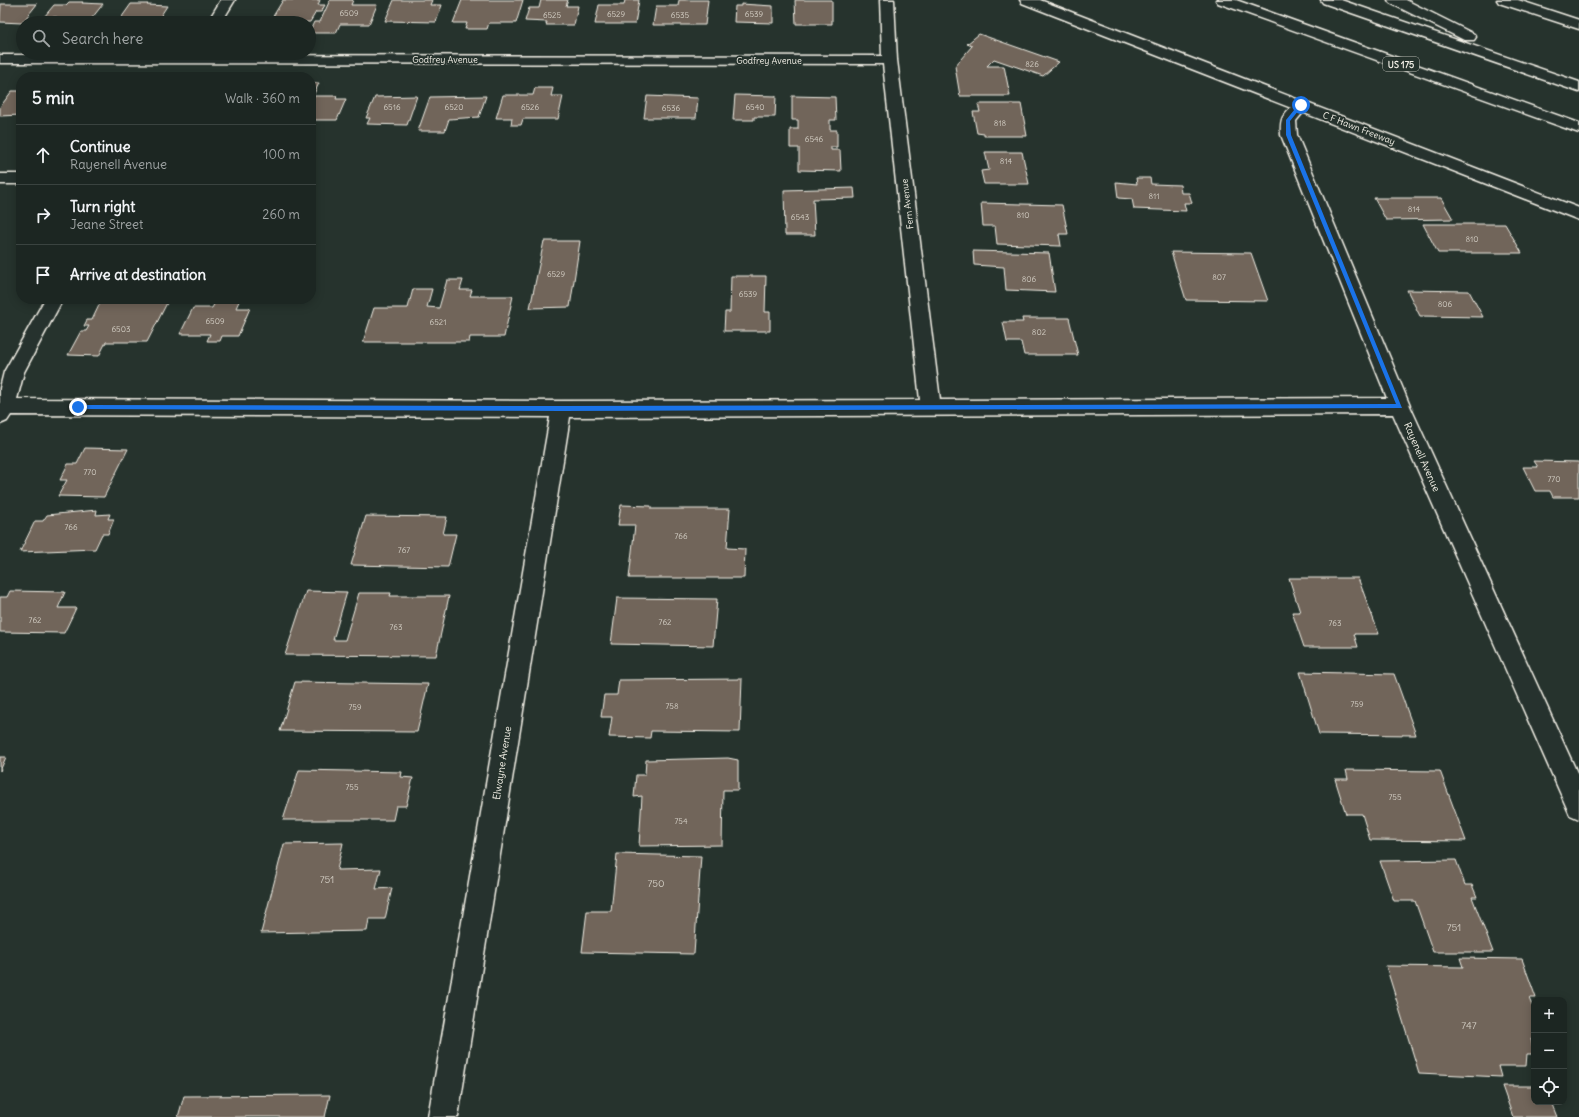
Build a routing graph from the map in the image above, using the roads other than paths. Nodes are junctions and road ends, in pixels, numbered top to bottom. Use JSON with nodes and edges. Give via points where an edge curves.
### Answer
{"nodes":[{"id":1,"x":228,"y":0,"type":"edge"},
{"id":2,"x":887,"y":0,"type":"edge"},
{"id":3,"x":1027,"y":0,"type":"edge"},
{"id":4,"x":1223,"y":0,"type":"edge"},
{"id":5,"x":1328,"y":0,"type":"edge"},
{"id":6,"x":1395,"y":0,"type":"edge"},
{"id":7,"x":1504,"y":0,"type":"edge"},
{"id":8,"x":218,"y":16,"type":"edge"},
{"id":9,"x":1579,"y":25,"type":"edge"},
{"id":10,"x":0,"y":59,"type":"edge"},
{"id":11,"x":16,"y":59,"type":"edge"},
{"id":12,"x":96,"y":60,"type":"edge"},
{"id":13,"x":890,"y":60,"type":"junction"},
{"id":14,"x":191,"y":61,"type":"edge"},
{"id":15,"x":1550,"y":78,"type":"junction"},
{"id":16,"x":1579,"y":87,"type":"edge"},
{"id":17,"x":1301,"y":105,"type":"junction"},
{"id":18,"x":1579,"y":128,"type":"edge"},
{"id":19,"x":0,"y":179,"type":"edge"},
{"id":20,"x":16,"y":179,"type":"edge"},
{"id":21,"x":1579,"y":214,"type":"edge"},
{"id":22,"x":51,"y":304,"type":"edge"},
{"id":23,"x":1400,"y":406,"type":"junction"},
{"id":24,"x":931,"y":407,"type":"junction"},
{"id":25,"x":561,"y":409,"type":"junction"},
{"id":26,"x":2,"y":410,"type":"edge"},
{"id":27,"x":1579,"y":806,"type":"edge"},
{"id":28,"x":443,"y":1117,"type":"edge"}],
"edges":[{"from":1,"to":8,"type":"main road"},
{"from":2,"to":13,"type":"main road","name":"Fern Avenue"},
{"from":3,"to":17,"type":"main road","name":"C F Hawn Freeway"},
{"from":4,"to":18,"type":"main road","number":"US 175"},
{"from":5,"to":15,"type":"main road"},
{"from":6,"to":15,"type":"main road"},
{"from":7,"to":9,"type":"main road"},
{"from":10,"to":11,"type":"main road","name":"Godfrey Avenue"},
{"from":12,"to":14,"type":"main road","name":"Godfrey Avenue"},
{"from":13,"to":14,"type":"main road","name":"Godfrey Avenue"},
{"from":13,"to":24,"type":"main road","name":"Fern Avenue"},
{"from":15,"to":16,"type":"main road"},
{"from":17,"to":21,"type":"main road","name":"C F Hawn Freeway"},
{"from":17,"to":23,"type":"main road","name":"Rayenell Avenue","via":[[1288,120],[1289,135]]},
{"from":19,"to":20,"type":"lane"},
{"from":22,"to":26,"type":"main road","via":[[14,372]]},
{"from":23,"to":24,"type":"main road"},
{"from":23,"to":27,"type":"main road","name":"Rayenell Avenue"},
{"from":24,"to":25,"type":"main road"},
{"from":25,"to":26,"type":"main road"},
{"from":25,"to":28,"type":"main road","name":"Elwayne Avenue"}]}
